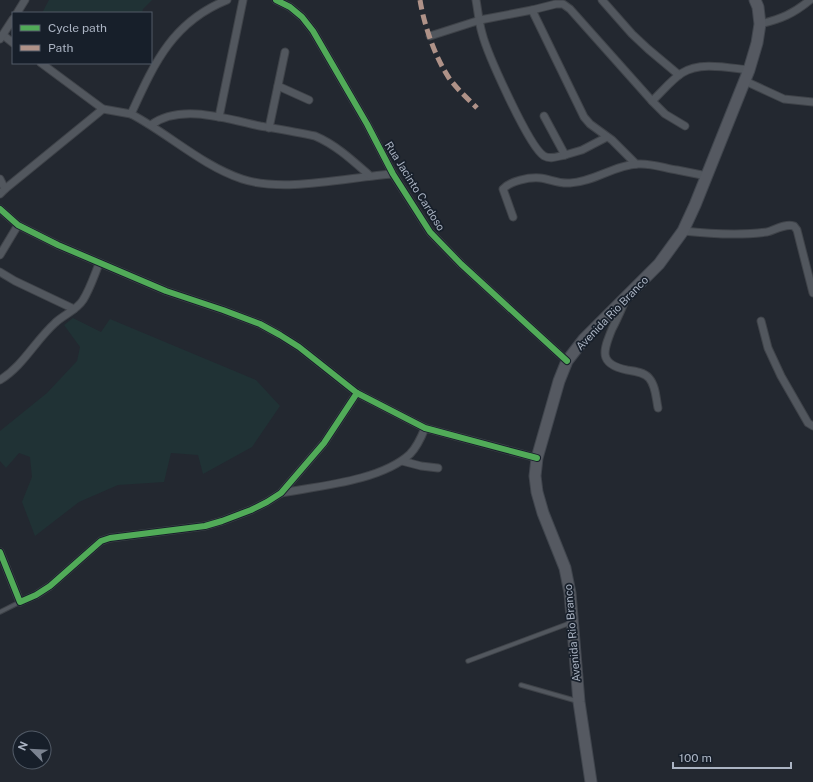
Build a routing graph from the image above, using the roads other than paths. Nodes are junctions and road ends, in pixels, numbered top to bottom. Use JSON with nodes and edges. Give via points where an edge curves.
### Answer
{"nodes":[{"id":1,"x":25,"y":0,"type":"edge"},
{"id":2,"x":227,"y":0,"type":"edge"},
{"id":3,"x":243,"y":0,"type":"edge"},
{"id":4,"x":276,"y":0,"type":"edge"},
{"id":5,"x":476,"y":0,"type":"edge"},
{"id":6,"x":602,"y":0,"type":"edge"},
{"id":7,"x":755,"y":0,"type":"edge"},
{"id":8,"x":810,"y":0,"type":"edge"},
{"id":9,"x":292,"y":3,"type":"edge"},
{"id":10,"x":532,"y":10,"type":"junction"},
{"id":11,"x":18,"y":12,"type":"edge"},
{"id":12,"x":12,"y":20,"type":"edge"},
{"id":13,"x":480,"y":20,"type":"junction"},
{"id":14,"x":760,"y":24,"type":"junction"},
{"id":15,"x":430,"y":36,"type":"dead end"},
{"id":16,"x":1,"y":37,"type":"edge"},
{"id":17,"x":12,"y":42,"type":"edge"},
{"id":18,"x":286,"y":52,"type":"dead end"},
{"id":19,"x":41,"y":64,"type":"edge"},
{"id":20,"x":749,"y":70,"type":"junction"},
{"id":21,"x":679,"y":75,"type":"junction"},
{"id":22,"x":745,"y":81,"type":"junction"},
{"id":23,"x":278,"y":86,"type":"junction"},
{"id":24,"x":309,"y":100,"type":"dead end"},
{"id":25,"x":652,"y":101,"type":"junction"},
{"id":26,"x":812,"y":101,"type":"edge"},
{"id":27,"x":103,"y":109,"type":"junction"},
{"id":28,"x":131,"y":114,"type":"junction"},
{"id":29,"x":544,"y":116,"type":"dead end"},
{"id":30,"x":219,"y":117,"type":"junction"},
{"id":31,"x":151,"y":125,"type":"junction"},
{"id":32,"x":685,"y":126,"type":"dead end"},
{"id":33,"x":269,"y":128,"type":"junction"},
{"id":34,"x":607,"y":137,"type":"junction"},
{"id":35,"x":565,"y":155,"type":"junction"},
{"id":36,"x":636,"y":164,"type":"junction"},
{"id":37,"x":394,"y":174,"type":"junction"},
{"id":38,"x":369,"y":176,"type":"junction"},
{"id":39,"x":707,"y":176,"type":"junction"},
{"id":40,"x":0,"y":179,"type":"edge"},
{"id":41,"x":2,"y":192,"type":"edge"},
{"id":42,"x":0,"y":209,"type":"edge"},
{"id":43,"x":513,"y":217,"type":"dead end"},
{"id":44,"x":18,"y":225,"type":"junction"},
{"id":45,"x":683,"y":231,"type":"junction"},
{"id":46,"x":0,"y":255,"type":"edge"},
{"id":47,"x":99,"y":264,"type":"junction"},
{"id":48,"x":0,"y":272,"type":"edge"},
{"id":49,"x":813,"y":293,"type":"edge"},
{"id":50,"x":628,"y":295,"type":"junction"},
{"id":51,"x":74,"y":309,"type":"junction"},
{"id":52,"x":761,"y":321,"type":"dead end"},
{"id":53,"x":567,"y":361,"type":"junction"},
{"id":54,"x":0,"y":380,"type":"edge"},
{"id":55,"x":357,"y":393,"type":"junction"},
{"id":56,"x":658,"y":408,"type":"dead end"},
{"id":57,"x":813,"y":426,"type":"edge"},
{"id":58,"x":425,"y":428,"type":"junction"},
{"id":59,"x":537,"y":458,"type":"junction"},
{"id":60,"x":402,"y":461,"type":"junction"},
{"id":61,"x":438,"y":468,"type":"dead end"},
{"id":62,"x":281,"y":493,"type":"junction"},
{"id":63,"x":0,"y":552,"type":"edge"},
{"id":64,"x":20,"y":602,"type":"junction"},
{"id":65,"x":0,"y":612,"type":"edge"},
{"id":66,"x":573,"y":622,"type":"junction"},
{"id":67,"x":468,"y":660,"type":"dead end"},
{"id":68,"x":521,"y":685,"type":"dead end"},
{"id":69,"x":579,"y":702,"type":"junction"},
{"id":70,"x":591,"y":782,"type":"edge"}],
"edges":[{"from":1,"to":11,"type":"street"},
{"from":2,"to":28,"type":"street","via":[[197,15],[172,39]]},
{"from":3,"to":30,"type":"street"},
{"from":4,"to":9,"type":"street","name":"Rua Jacinto Cardoso"},
{"from":5,"to":13,"type":"street"},
{"from":6,"to":21,"type":"street","via":[[632,34]]},
{"from":7,"to":14,"type":"main road","name":"Avenida Rio Branco"},
{"from":8,"to":14,"type":"street","via":[[792,14]]},
{"from":9,"to":37,"type":"street","name":"Rua Jacinto Cardoso","via":[[322,45]]},
{"from":10,"to":13,"type":"street"},
{"from":10,"to":25,"type":"street","via":[[556,4],[566,5]]},
{"from":10,"to":34,"type":"street","via":[[580,112],[590,124]]},
{"from":12,"to":16,"type":"street"},
{"from":13,"to":15,"type":"street"},
{"from":13,"to":35,"type":"street","via":[[484,41],[503,86],[539,151],[550,158]]},
{"from":14,"to":20,"type":"main road","name":"Avenida Rio Branco"},
{"from":16,"to":17,"type":"street"},
{"from":18,"to":23,"type":"street"},
{"from":19,"to":27,"type":"street"},
{"from":20,"to":21,"type":"street","via":[[700,66]]},
{"from":20,"to":22,"type":"main road","name":"Avenida Rio Branco"},
{"from":21,"to":25,"type":"street"},
{"from":22,"to":26,"type":"street","via":[[784,99]]},
{"from":22,"to":39,"type":"main road","name":"Avenida Rio Branco"},
{"from":23,"to":24,"type":"street"},
{"from":23,"to":33,"type":"street"},
{"from":25,"to":32,"type":"street","via":[[665,114]]},
{"from":27,"to":28,"type":"street"},
{"from":27,"to":41,"type":"street"},
{"from":28,"to":31,"type":"street"},
{"from":29,"to":35,"type":"street"},
{"from":30,"to":31,"type":"street","via":[[172,115],[160,118]]},
{"from":30,"to":33,"type":"street"},
{"from":31,"to":38,"type":"street","via":[[183,148],[242,179],[297,184]]},
{"from":33,"to":38,"type":"street","via":[[325,140]]},
{"from":34,"to":35,"type":"street","via":[[582,150]]},
{"from":34,"to":36,"type":"street"},
{"from":36,"to":39,"type":"street"},
{"from":36,"to":43,"type":"street","via":[[585,181],[570,183],[535,178],[514,182],[502,191]]},
{"from":37,"to":38,"type":"street"},
{"from":37,"to":53,"type":"street","name":"Rua Jacinto Cardoso","via":[[437,240]]},
{"from":39,"to":45,"type":"main road","name":"Avenida Rio Branco"},
{"from":40,"to":41,"type":"street"},
{"from":42,"to":44,"type":"street"},
{"from":44,"to":46,"type":"street"},
{"from":44,"to":47,"type":"street"},
{"from":45,"to":49,"type":"street","via":[[722,235],[794,226]]},
{"from":45,"to":50,"type":"main road","name":"Avenida Rio Branco","via":[[659,264]]},
{"from":47,"to":51,"type":"street","via":[[83,301]]},
{"from":47,"to":55,"type":"street","via":[[260,324],[294,343]]},
{"from":48,"to":51,"type":"street"},
{"from":50,"to":53,"type":"main road","name":"Avenida Rio Branco","via":[[584,339]]},
{"from":50,"to":56,"type":"street","via":[[604,353],[614,366],[648,377],[653,385]]},
{"from":51,"to":54,"type":"street","via":[[53,324],[24,360]]},
{"from":52,"to":57,"type":"street","via":[[768,348],[781,376],[808,423]]},
{"from":53,"to":59,"type":"main road","name":"Avenida Rio Branco"},
{"from":55,"to":58,"type":"street"},
{"from":55,"to":62,"type":"street","via":[[331,434]]},
{"from":58,"to":59,"type":"street"},
{"from":58,"to":60,"type":"street","via":[[415,449]]},
{"from":59,"to":66,"type":"main road","name":"Avenida Rio Branco","via":[[537,492],[565,568]]},
{"from":60,"to":61,"type":"street"},
{"from":60,"to":62,"type":"street","via":[[357,479]]},
{"from":62,"to":64,"type":"street","via":[[251,510],[222,522],[176,531],[110,538],[101,542],[50,586]]},
{"from":63,"to":64,"type":"street"},
{"from":64,"to":65,"type":"lane"},
{"from":66,"to":67,"type":"lane"},
{"from":66,"to":69,"type":"main road","name":"Avenida Rio Branco"},
{"from":68,"to":69,"type":"lane"},
{"from":69,"to":70,"type":"main road","name":"Avenida Rio Branco"}]}
